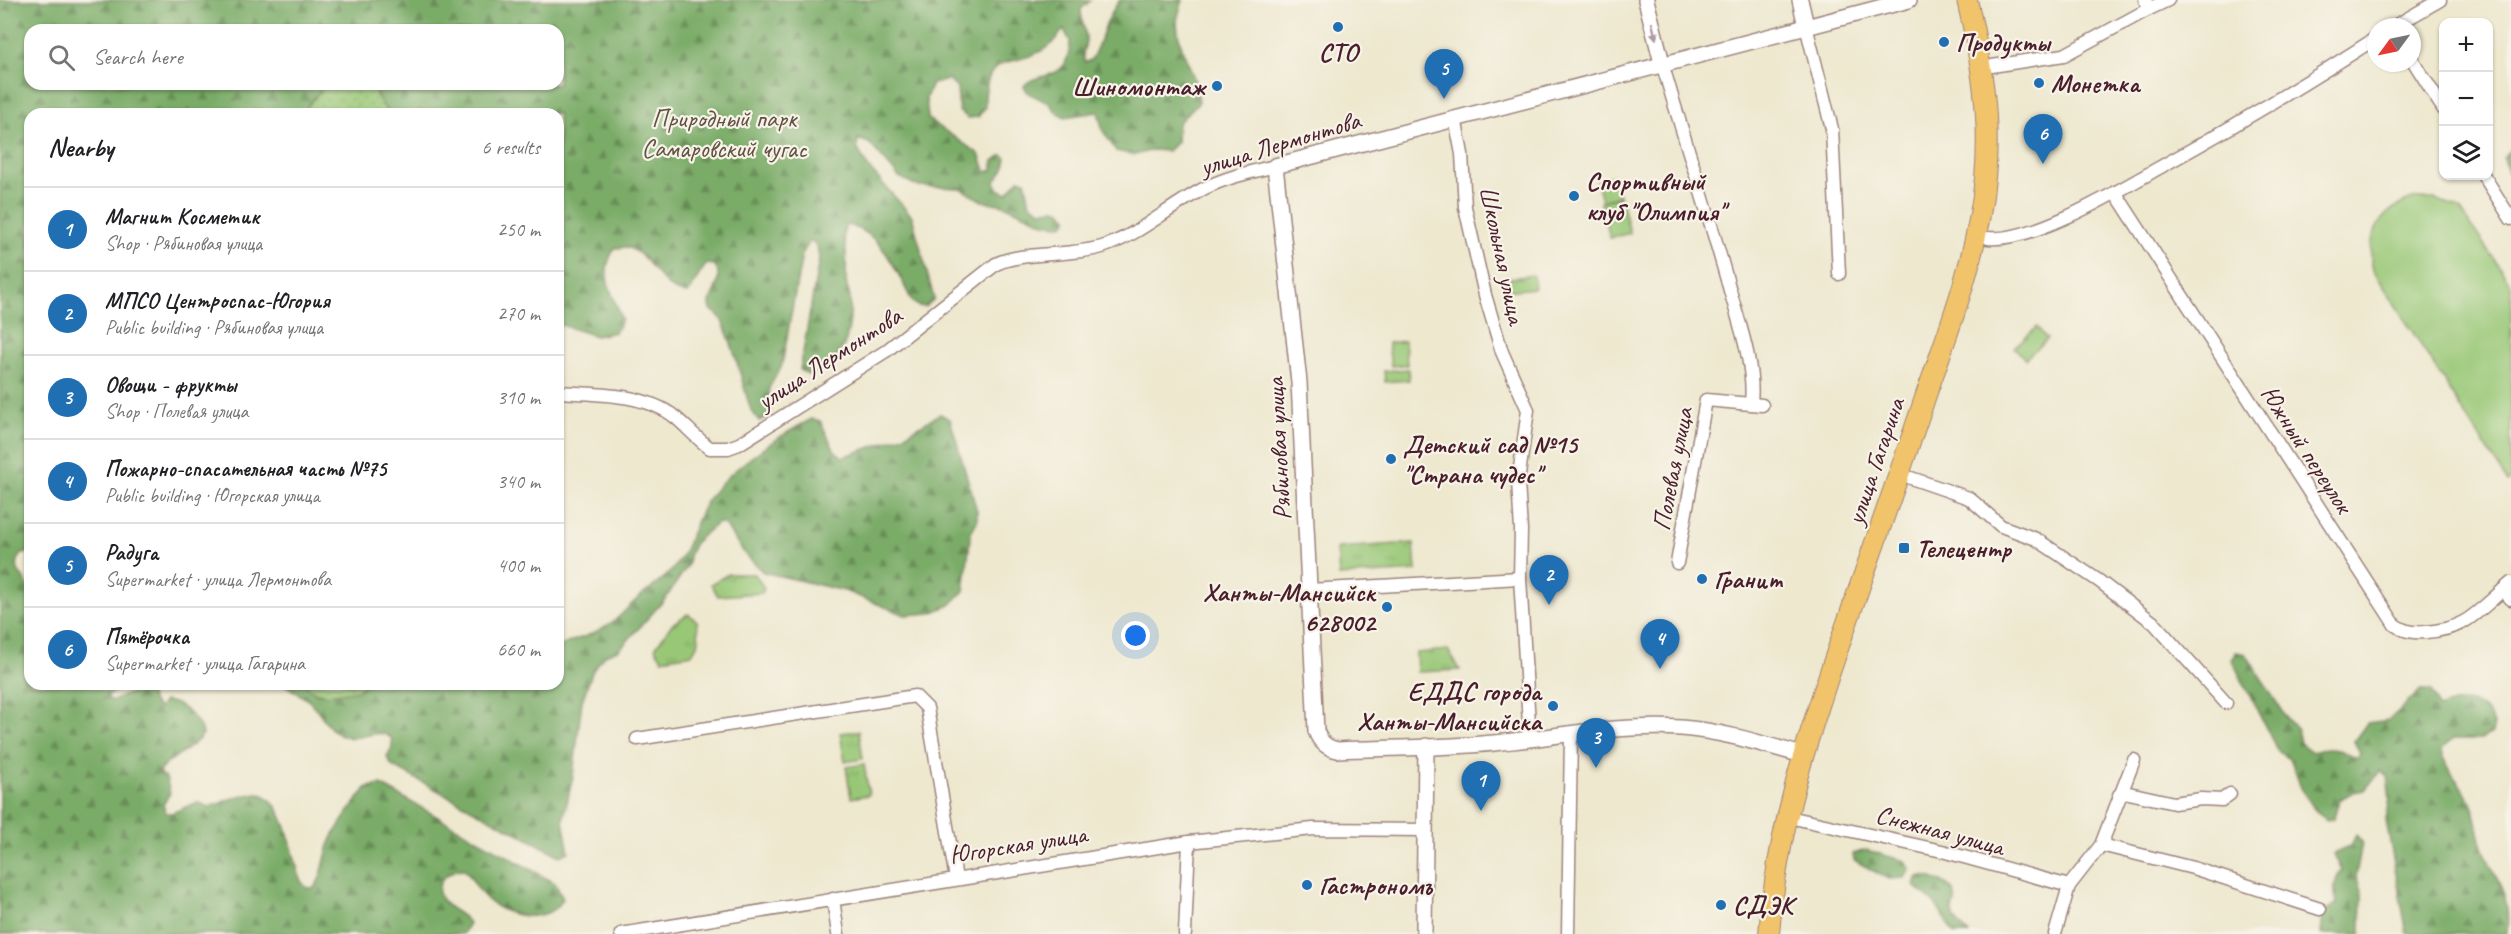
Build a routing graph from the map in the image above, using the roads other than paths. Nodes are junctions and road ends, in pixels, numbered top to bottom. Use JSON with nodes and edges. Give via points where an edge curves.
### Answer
{"nodes":[{"id":1,"x":1646,"y":0,"type":"edge"},
{"id":2,"x":1800,"y":0,"type":"edge"},
{"id":3,"x":1909,"y":0,"type":"edge"},
{"id":4,"x":1967,"y":0,"type":"edge"},
{"id":5,"x":1978,"y":0,"type":"edge"},
{"id":6,"x":2168,"y":0,"type":"edge"},
{"id":7,"x":2440,"y":0,"type":"edge"},
{"id":8,"x":2147,"y":5,"type":"edge"},
{"id":9,"x":2409,"y":18,"type":"edge"},
{"id":10,"x":1806,"y":26,"type":"junction"},
{"id":11,"x":2367,"y":44,"type":"edge"},
{"id":12,"x":1662,"y":63,"type":"junction"},
{"id":13,"x":1992,"y":66,"type":"junction"},
{"id":14,"x":2420,"y":72,"type":"edge"},
{"id":15,"x":2439,"y":102,"type":"edge"},
{"id":16,"x":1455,"y":118,"type":"junction"},
{"id":17,"x":1275,"y":165,"type":"junction"},
{"id":18,"x":2487,"y":180,"type":"edge"},
{"id":19,"x":2115,"y":192,"type":"junction"},
{"id":20,"x":2511,"y":219,"type":"edge"},
{"id":21,"x":1982,"y":237,"type":"junction"},
{"id":22,"x":1839,"y":274,"type":"dead end"},
{"id":23,"x":564,"y":392,"type":"edge"},
{"id":24,"x":1905,"y":476,"type":"junction"},
{"id":25,"x":1677,"y":563,"type":"dead end"},
{"id":26,"x":1520,"y":578,"type":"junction"},
{"id":27,"x":1309,"y":590,"type":"junction"},
{"id":28,"x":2508,"y":591,"type":"edge"},
{"id":29,"x":2226,"y":703,"type":"dead end"},
{"id":30,"x":1571,"y":734,"type":"junction"},
{"id":31,"x":637,"y":739,"type":"dead end"},
{"id":32,"x":1530,"y":740,"type":"junction"},
{"id":33,"x":1426,"y":746,"type":"junction"},
{"id":34,"x":1808,"y":757,"type":"junction"},
{"id":35,"x":2134,"y":760,"type":"dead end"},
{"id":36,"x":2230,"y":794,"type":"dead end"},
{"id":37,"x":2119,"y":795,"type":"junction"},
{"id":38,"x":1792,"y":818,"type":"junction"},
{"id":39,"x":1425,"y":830,"type":"junction"},
{"id":40,"x":1189,"y":842,"type":"junction"},
{"id":41,"x":2101,"y":845,"type":"junction"},
{"id":42,"x":956,"y":879,"type":"junction"},
{"id":43,"x":2069,"y":886,"type":"junction"},
{"id":44,"x":833,"y":899,"type":"junction"},
{"id":45,"x":2320,"y":909,"type":"dead end"},
{"id":46,"x":621,"y":934,"type":"edge"},
{"id":47,"x":838,"y":934,"type":"edge"},
{"id":48,"x":1185,"y":934,"type":"edge"},
{"id":49,"x":1424,"y":934,"type":"edge"},
{"id":50,"x":1568,"y":934,"type":"edge"},
{"id":51,"x":1769,"y":934,"type":"edge"},
{"id":52,"x":1780,"y":934,"type":"edge"},
{"id":53,"x":2055,"y":934,"type":"edge"}],
"edges":[{"from":1,"to":12,"type":"street","one_way":true},
{"from":2,"to":10,"type":"street"},
{"from":3,"to":10,"type":"street","name":"улица Лермонтова"},
{"from":4,"to":21,"type":"main road","name":"улица Гагарина","via":[[1986,116]]},
{"from":5,"to":13,"type":"main road","name":"улица Гагарина"},
{"from":6,"to":8,"type":"street"},
{"from":7,"to":9,"type":"street"},
{"from":8,"to":13,"type":"street","via":[[2064,55]]},
{"from":10,"to":12,"type":"street","name":"улица Лермонтова"},
{"from":10,"to":22,"type":"street","via":[[1832,129]]},
{"from":11,"to":19,"type":"street","via":[[2225,131]]},
{"from":12,"to":16,"type":"street","name":"улица Лермонтова"},
{"from":12,"to":25,"type":"street","name":"Полевая улица","via":[[1702,189],[1756,404],[1706,400]]},
{"from":13,"to":21,"type":"main road","name":"улица Гагарина","via":[[1998,158]]},
{"from":14,"to":15,"type":"street"},
{"from":16,"to":17,"type":"street","name":"улица Лермонтова"},
{"from":16,"to":26,"type":"street","name":"Школьная улица","via":[[1465,207],[1485,295],[1508,366],[1528,410],[1518,472]]},
{"from":17,"to":23,"type":"street","name":"улица Лермонтова","via":[[1206,188],[1138,232],[1108,245],[1075,254],[1009,259],[996,264],[886,351],[755,435],[728,448],[710,448],[674,417],[647,404]]},
{"from":17,"to":27,"type":"street","name":"Рябиновая улица","via":[[1299,382]]},
{"from":18,"to":20,"type":"street"},
{"from":19,"to":21,"type":"street","via":[[2026,233],[2007,238]]},
{"from":19,"to":28,"type":"street","name":"Южный переулок","via":[[2395,625],[2411,633],[2451,629]]},
{"from":21,"to":24,"type":"main road","name":"улица Гагарина"},
{"from":24,"to":29,"type":"street","via":[[1969,498],[2001,526],[2036,539],[2099,581],[2154,622]]},
{"from":24,"to":34,"type":"main road","name":"улица Гагарина"},
{"from":26,"to":27,"type":"street"},
{"from":26,"to":32,"type":"street"},
{"from":27,"to":33,"type":"street","name":"Рябиновая улица","via":[[1316,730],[1325,746],[1338,750]]},
{"from":30,"to":32,"type":"street"},
{"from":30,"to":34,"type":"street","via":[[1636,728],[1689,729]]},
{"from":30,"to":50,"type":"street"},
{"from":31,"to":42,"type":"street","via":[[915,696],[927,708]]},
{"from":32,"to":33,"type":"street"},
{"from":33,"to":39,"type":"street"},
{"from":34,"to":38,"type":"main road","name":"улица Гагарина"},
{"from":35,"to":37,"type":"street"},
{"from":36,"to":37,"type":"street","via":[[2222,800],[2174,803]]},
{"from":37,"to":41,"type":"street"},
{"from":38,"to":43,"type":"street","name":"Снежная улица","via":[[1942,851]]},
{"from":38,"to":51,"type":"main road","name":"улица Гагарина","via":[[1773,887]]},
{"from":38,"to":52,"type":"main road","name":"улица Гагарина"},
{"from":39,"to":40,"type":"street","name":"Югорская улица","via":[[1312,829]]},
{"from":39,"to":49,"type":"street"},
{"from":40,"to":42,"type":"street","name":"Югорская улица"},
{"from":40,"to":48,"type":"street"},
{"from":41,"to":43,"type":"street"},
{"from":41,"to":45,"type":"street","via":[[2193,868]]},
{"from":42,"to":44,"type":"street","name":"Югорская улица"},
{"from":43,"to":53,"type":"street"},
{"from":44,"to":46,"type":"street","name":"Югорская улица"},
{"from":44,"to":47,"type":"street"}]}
